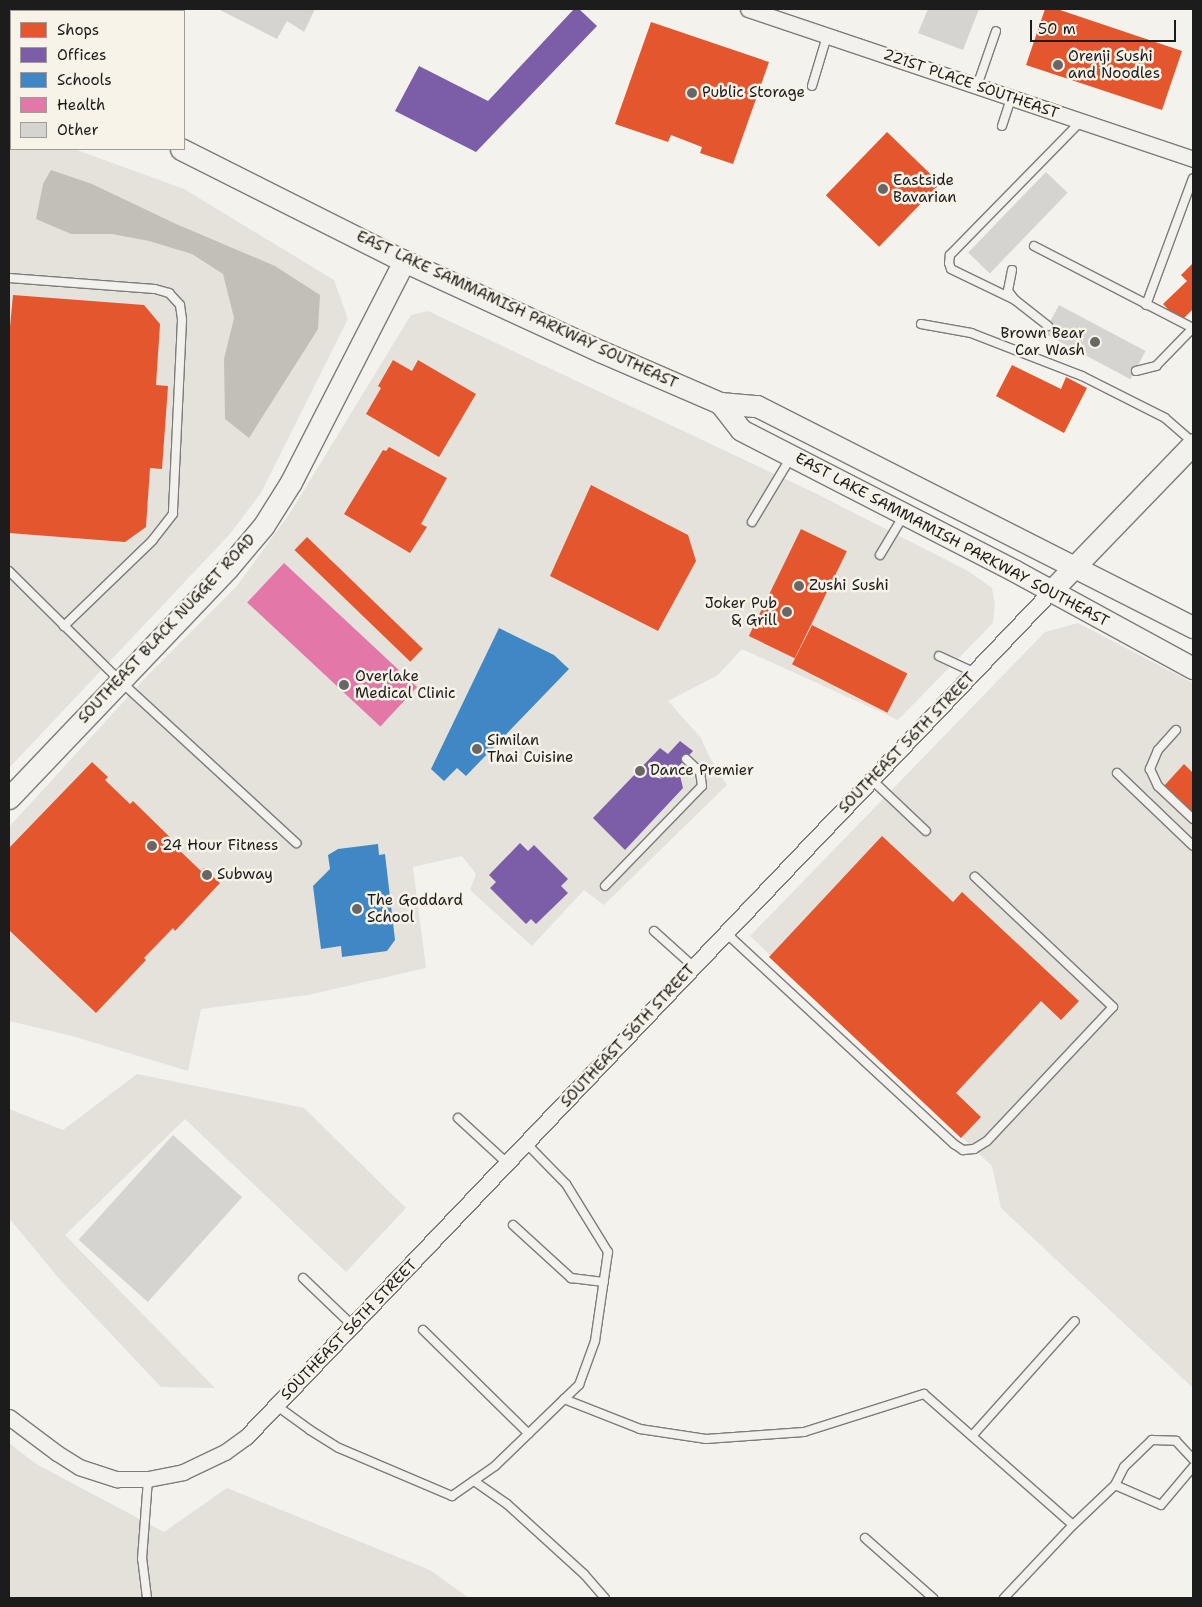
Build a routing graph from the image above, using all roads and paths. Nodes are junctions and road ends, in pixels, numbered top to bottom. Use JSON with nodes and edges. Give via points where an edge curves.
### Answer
{"nodes":[{"id":1,"x":748,"y":9,"type":"edge"},
{"id":2,"x":996,"y":31,"type":"dead end"},
{"id":3,"x":827,"y":36,"type":"junction"},
{"id":4,"x":812,"y":86,"type":"dead end"},
{"id":5,"x":977,"y":86,"type":"junction"},
{"id":6,"x":1011,"y":98,"type":"junction"},
{"id":7,"x":1081,"y":121,"type":"junction"},
{"id":8,"x":1002,"y":126,"type":"dead end"},
{"id":9,"x":184,"y":150,"type":"edge"},
{"id":10,"x":1193,"y":159,"type":"edge"},
{"id":11,"x":1193,"y":178,"type":"edge"},
{"id":12,"x":1034,"y":246,"type":"dead end"},
{"id":13,"x":404,"y":261,"type":"junction"},
{"id":14,"x":1012,"y":270,"type":"dead end"},
{"id":15,"x":9,"y":278,"type":"edge"},
{"id":16,"x":1015,"y":300,"type":"junction"},
{"id":17,"x":1146,"y":305,"type":"junction"},
{"id":18,"x":921,"y":324,"type":"dead end"},
{"id":19,"x":1048,"y":326,"type":"dead end"},
{"id":20,"x":1193,"y":328,"type":"edge"},
{"id":21,"x":1136,"y":371,"type":"dead end"},
{"id":22,"x":720,"y":403,"type":"junction"},
{"id":23,"x":1193,"y":443,"type":"edge"},
{"id":24,"x":791,"y":456,"type":"junction"},
{"id":25,"x":905,"y":513,"type":"junction"},
{"id":26,"x":752,"y":522,"type":"dead end"},
{"id":27,"x":880,"y":555,"type":"dead end"},
{"id":28,"x":1075,"y":566,"type":"junction"},
{"id":29,"x":9,"y":571,"type":"edge"},
{"id":30,"x":1051,"y":590,"type":"junction"},
{"id":31,"x":64,"y":626,"type":"junction"},
{"id":32,"x":1193,"y":627,"type":"edge"},
{"id":33,"x":939,"y":656,"type":"dead end"},
{"id":34,"x":1193,"y":668,"type":"edge"},
{"id":35,"x":974,"y":672,"type":"junction"},
{"id":36,"x":119,"y":680,"type":"junction"},
{"id":37,"x":1176,"y":730,"type":"dead end"},
{"id":38,"x":686,"y":759,"type":"dead end"},
{"id":39,"x":1117,"y":773,"type":"dead end"},
{"id":40,"x":872,"y":780,"type":"junction"},
{"id":41,"x":9,"y":798,"type":"edge"},
{"id":42,"x":1193,"y":819,"type":"edge"},
{"id":43,"x":926,"y":831,"type":"dead end"},
{"id":44,"x":296,"y":842,"type":"dead end"},
{"id":45,"x":1193,"y":846,"type":"edge"},
{"id":46,"x":975,"y":877,"type":"dead end"},
{"id":47,"x":605,"y":886,"type":"dead end"},
{"id":48,"x":654,"y":931,"type":"dead end"},
{"id":49,"x":726,"y":933,"type":"junction"},
{"id":50,"x":694,"y":967,"type":"junction"},
{"id":51,"x":458,"y":1118,"type":"dead end"},
{"id":52,"x":526,"y":1144,"type":"junction"},
{"id":53,"x":508,"y":1164,"type":"junction"},
{"id":54,"x":513,"y":1225,"type":"dead end"},
{"id":55,"x":303,"y":1278,"type":"dead end"},
{"id":56,"x":604,"y":1282,"type":"junction"},
{"id":57,"x":1076,"y":1320,"type":"dead end"},
{"id":58,"x":353,"y":1326,"type":"junction"},
{"id":59,"x":423,"y":1330,"type":"dead end"},
{"id":60,"x":564,"y":1399,"type":"junction"},
{"id":61,"x":277,"y":1406,"type":"junction"},
{"id":62,"x":9,"y":1417,"type":"edge"},
{"id":63,"x":529,"y":1434,"type":"junction"},
{"id":64,"x":972,"y":1436,"type":"junction"},
{"id":65,"x":1193,"y":1459,"type":"edge"},
{"id":66,"x":1193,"y":1467,"type":"edge"},
{"id":67,"x":148,"y":1479,"type":"junction"},
{"id":68,"x":474,"y":1481,"type":"junction"},
{"id":69,"x":1115,"y":1485,"type":"junction"},
{"id":70,"x":1073,"y":1525,"type":"junction"},
{"id":71,"x":865,"y":1538,"type":"dead end"},
{"id":72,"x":147,"y":1598,"type":"edge"},
{"id":73,"x":605,"y":1598,"type":"edge"},
{"id":74,"x":933,"y":1598,"type":"edge"},
{"id":75,"x":1004,"y":1598,"type":"edge"}],
"edges":[{"from":1,"to":3,"type":"street","name":"221ST PLACE SOUTHEAST"},
{"from":2,"to":5,"type":"lane"},
{"from":3,"to":4,"type":"lane"},
{"from":3,"to":5,"type":"street","name":"221ST PLACE SOUTHEAST"},
{"from":5,"to":6,"type":"street","name":"221ST PLACE SOUTHEAST"},
{"from":6,"to":7,"type":"street","name":"221ST PLACE SOUTHEAST"},
{"from":6,"to":8,"type":"lane"},
{"from":7,"to":10,"type":"street","name":"221ST PLACE SOUTHEAST"},
{"from":7,"to":16,"type":"lane","via":[[950,255],[951,269]]},
{"from":9,"to":13,"type":"main road","name":"EAST LAKE SAMMAMISH PARKWAY SOUTHEAST"},
{"from":11,"to":17,"type":"lane"},
{"from":12,"to":17,"type":"lane"},
{"from":13,"to":22,"type":"main road","name":"EAST LAKE SAMMAMISH PARKWAY SOUTHEAST"},
{"from":13,"to":36,"type":"main road","name":"SOUTHEAST BLACK NUGGET ROAD","via":[[280,502],[246,548]]},
{"from":14,"to":16,"type":"lane","via":[[1008,292]]},
{"from":15,"to":31,"type":"lane","via":[[155,289],[169,292],[180,305],[174,514],[153,540]]},
{"from":16,"to":19,"type":"lane"},
{"from":17,"to":20,"type":"lane"},
{"from":18,"to":23,"type":"lane","via":[[971,333],[1082,376],[1164,418]]},
{"from":20,"to":21,"type":"lane","via":[[1156,366]]},
{"from":22,"to":24,"type":"main road","name":"EAST LAKE SAMMAMISH PARKWAY SOUTHEAST","via":[[741,430]]},
{"from":22,"to":28,"type":"main road","name":"EAST LAKE SAMMAMISH PARKWAY SOUTHEAST","via":[[757,406]]},
{"from":23,"to":28,"type":"main road","name":"SOUTHEAST 56TH STREET"},
{"from":24,"to":25,"type":"main road","name":"EAST LAKE SAMMAMISH PARKWAY SOUTHEAST"},
{"from":24,"to":26,"type":"lane"},
{"from":25,"to":27,"type":"lane"},
{"from":25,"to":30,"type":"main road","name":"EAST LAKE SAMMAMISH PARKWAY SOUTHEAST"},
{"from":28,"to":30,"type":"main road","name":"SOUTHEAST 56TH STREET"},
{"from":28,"to":32,"type":"main road","name":"EAST LAKE SAMMAMISH PARKWAY SOUTHEAST"},
{"from":29,"to":31,"type":"lane"},
{"from":30,"to":34,"type":"main road","name":"EAST LAKE SAMMAMISH PARKWAY SOUTHEAST"},
{"from":30,"to":35,"type":"street","name":"SOUTHEAST 56TH STREET"},
{"from":31,"to":36,"type":"lane"},
{"from":33,"to":35,"type":"lane"},
{"from":35,"to":40,"type":"street","name":"SOUTHEAST 56TH STREET"},
{"from":36,"to":41,"type":"main road","name":"SOUTHEAST BLACK NUGGET ROAD"},
{"from":36,"to":44,"type":"lane"},
{"from":37,"to":42,"type":"lane","via":[[1151,760],[1150,769],[1158,786]]},
{"from":38,"to":47,"type":"lane","via":[[700,772],[702,786]]},
{"from":39,"to":45,"type":"lane"},
{"from":40,"to":43,"type":"lane"},
{"from":40,"to":49,"type":"street","name":"SOUTHEAST 56TH STREET"},
{"from":46,"to":49,"type":"lane","via":[[1113,1007],[987,1141],[969,1150],[954,1144]]},
{"from":48,"to":50,"type":"lane"},
{"from":49,"to":50,"type":"street","name":"SOUTHEAST 56TH STREET"},
{"from":50,"to":52,"type":"street","name":"SOUTHEAST 56TH STREET"},
{"from":51,"to":53,"type":"lane"},
{"from":52,"to":53,"type":"street","name":"SOUTHEAST 56TH STREET"},
{"from":52,"to":56,"type":"lane","via":[[566,1184],[608,1252]]},
{"from":53,"to":58,"type":"street","name":"SOUTHEAST 56TH STREET"},
{"from":54,"to":56,"type":"lane","via":[[571,1278]]},
{"from":55,"to":58,"type":"lane"},
{"from":56,"to":60,"type":"lane","via":[[596,1341],[579,1385]]},
{"from":57,"to":64,"type":"lane"},
{"from":58,"to":61,"type":"street","name":"SOUTHEAST 56TH STREET"},
{"from":59,"to":63,"type":"lane"},
{"from":60,"to":63,"type":"lane"},
{"from":60,"to":64,"type":"lane","via":[[640,1429],[706,1439],[804,1432],[924,1394]]},
{"from":61,"to":67,"type":"street","name":"SOUTHEAST 56TH STREET","via":[[246,1437],[225,1452],[183,1472]]},
{"from":61,"to":68,"type":"lane","via":[[340,1448],[452,1496]]},
{"from":62,"to":67,"type":"street","name":"SOUTHEAST 56TH STREET","via":[[79,1467],[117,1479]]},
{"from":63,"to":68,"type":"lane"},
{"from":64,"to":70,"type":"lane"},
{"from":65,"to":69,"type":"lane","via":[[1176,1442],[1152,1440],[1124,1467]]},
{"from":66,"to":69,"type":"lane","via":[[1161,1504]]},
{"from":67,"to":72,"type":"lane","via":[[142,1559]]},
{"from":68,"to":73,"type":"lane","via":[[507,1504],[584,1574]]},
{"from":69,"to":70,"type":"lane"},
{"from":70,"to":75,"type":"lane"},
{"from":71,"to":74,"type":"lane"}]}
